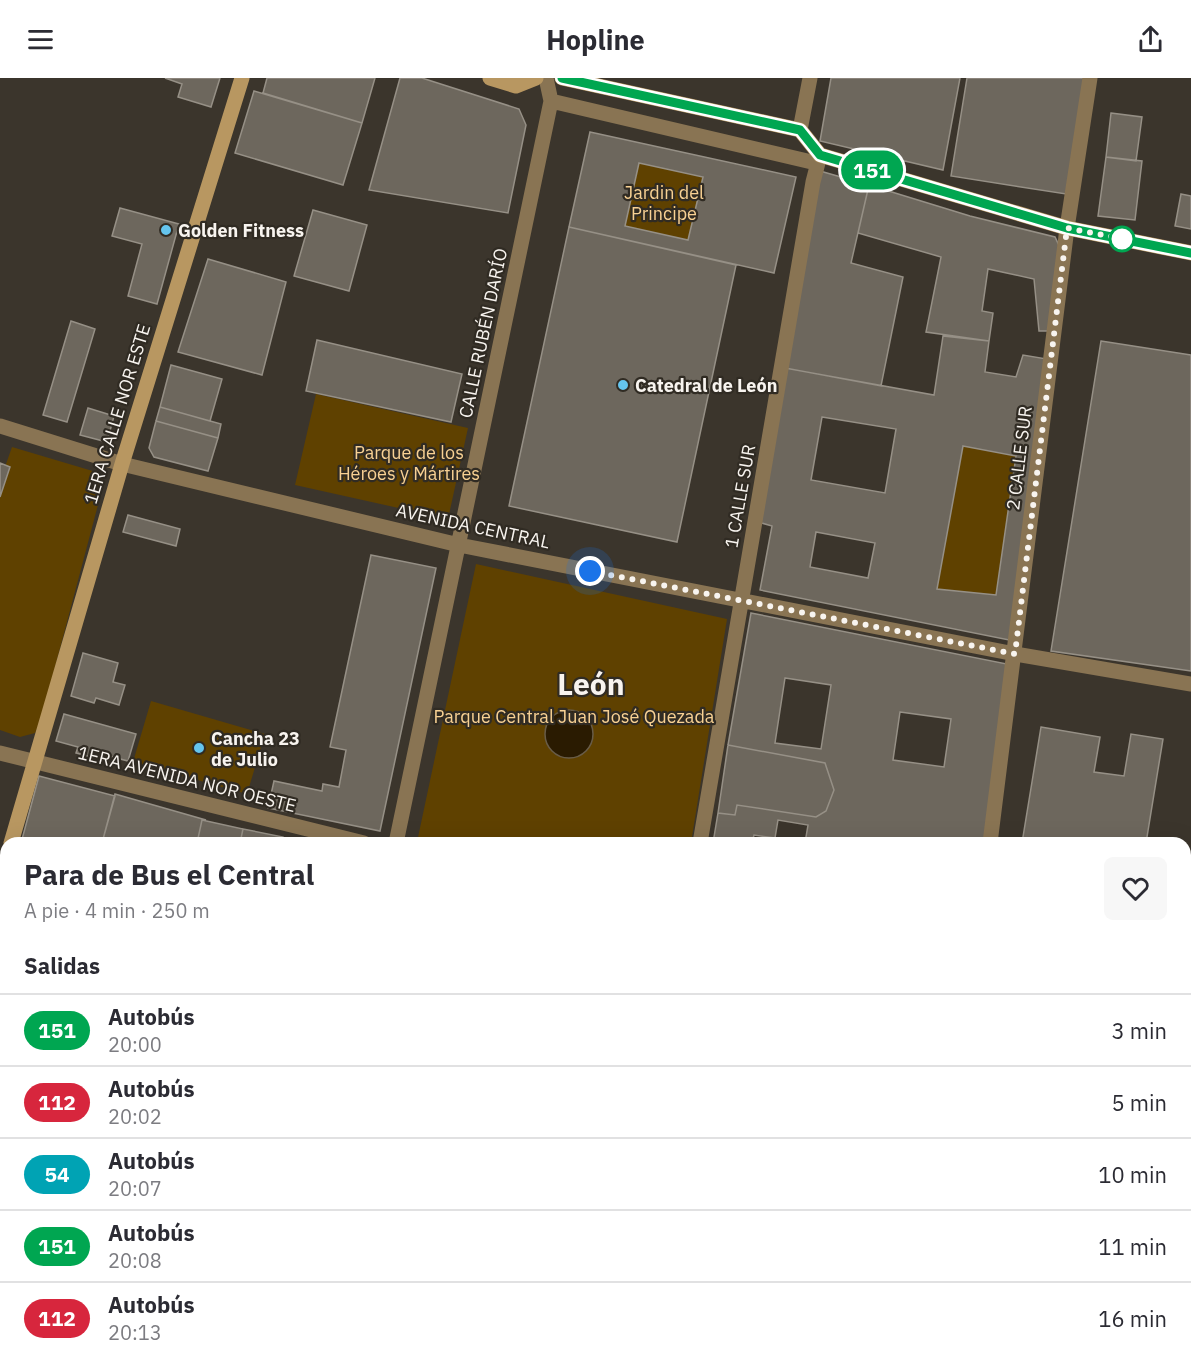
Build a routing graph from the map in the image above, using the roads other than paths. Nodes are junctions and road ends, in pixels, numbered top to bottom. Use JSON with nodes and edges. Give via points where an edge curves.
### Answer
{"nodes":[{"id":1,"x":242,"y":78,"type":"edge"},
{"id":2,"x":490,"y":78,"type":"edge"},
{"id":3,"x":536,"y":78,"type":"edge"},
{"id":4,"x":546,"y":78,"type":"edge"},
{"id":5,"x":562,"y":78,"type":"edge"},
{"id":6,"x":810,"y":78,"type":"edge"},
{"id":7,"x":1090,"y":78,"type":"edge"},
{"id":8,"x":551,"y":101,"type":"junction"},
{"id":9,"x":800,"y":130,"type":"junction"},
{"id":10,"x":818,"y":159,"type":"junction"},
{"id":11,"x":1067,"y":228,"type":"junction"},
{"id":12,"x":1191,"y":253,"type":"edge"},
{"id":13,"x":0,"y":426,"type":"edge"},
{"id":14,"x":122,"y":464,"type":"junction"},
{"id":15,"x":459,"y":545,"type":"junction"},
{"id":16,"x":742,"y":601,"type":"junction"},
{"id":17,"x":1015,"y":654,"type":"junction"},
{"id":18,"x":1191,"y":684,"type":"edge"},
{"id":19,"x":0,"y":753,"type":"edge"},
{"id":20,"x":34,"y":762,"type":"junction"},
{"id":21,"x":13,"y":837,"type":"edge"},
{"id":22,"x":340,"y":837,"type":"edge"},
{"id":23,"x":397,"y":837,"type":"edge"},
{"id":24,"x":701,"y":837,"type":"edge"},
{"id":25,"x":991,"y":837,"type":"edge"}],
"edges":[{"from":1,"to":14,"type":"street","name":"1ERA CALLE NOR ESTE"},
{"from":2,"to":3,"type":"street","via":[[516,86]]},
{"from":4,"to":8,"type":"street","name":"CALLE RUBÉN DARÍO"},
{"from":5,"to":9,"type":"street"},
{"from":6,"to":9,"type":"street"},
{"from":7,"to":11,"type":"street","name":"2 CALLE SUR"},
{"from":8,"to":10,"type":"street"},
{"from":8,"to":15,"type":"street","name":"CALLE RUBÉN DARÍO"},
{"from":9,"to":10,"type":"street"},
{"from":10,"to":11,"type":"street"},
{"from":10,"to":16,"type":"street","name":"1 CALLE SUR"},
{"from":11,"to":12,"type":"street"},
{"from":11,"to":17,"type":"street","name":"2 CALLE SUR"},
{"from":13,"to":14,"type":"street","name":"AVENIDA CENTRAL"},
{"from":14,"to":15,"type":"street","name":"AVENIDA CENTRAL"},
{"from":14,"to":20,"type":"street","name":"1ERA CALLE NOR ESTE"},
{"from":15,"to":16,"type":"street","name":"AVENIDA CENTRAL"},
{"from":15,"to":23,"type":"street","name":"CALLE RUBÉN DARÍO"},
{"from":16,"to":17,"type":"street","name":"AVENIDA CENTRAL"},
{"from":16,"to":24,"type":"street","name":"1 CALLE SUR"},
{"from":17,"to":18,"type":"street","name":"AVENIDA CENTRAL"},
{"from":17,"to":25,"type":"street","name":"2 CALLE SUR"},
{"from":19,"to":20,"type":"street","name":"1ERA AVENIDA NOR OESTE"},
{"from":20,"to":21,"type":"street","name":"1ERA CALLE NOR ESTE"},
{"from":20,"to":22,"type":"street","name":"1ERA AVENIDA NOR OESTE"}]}
